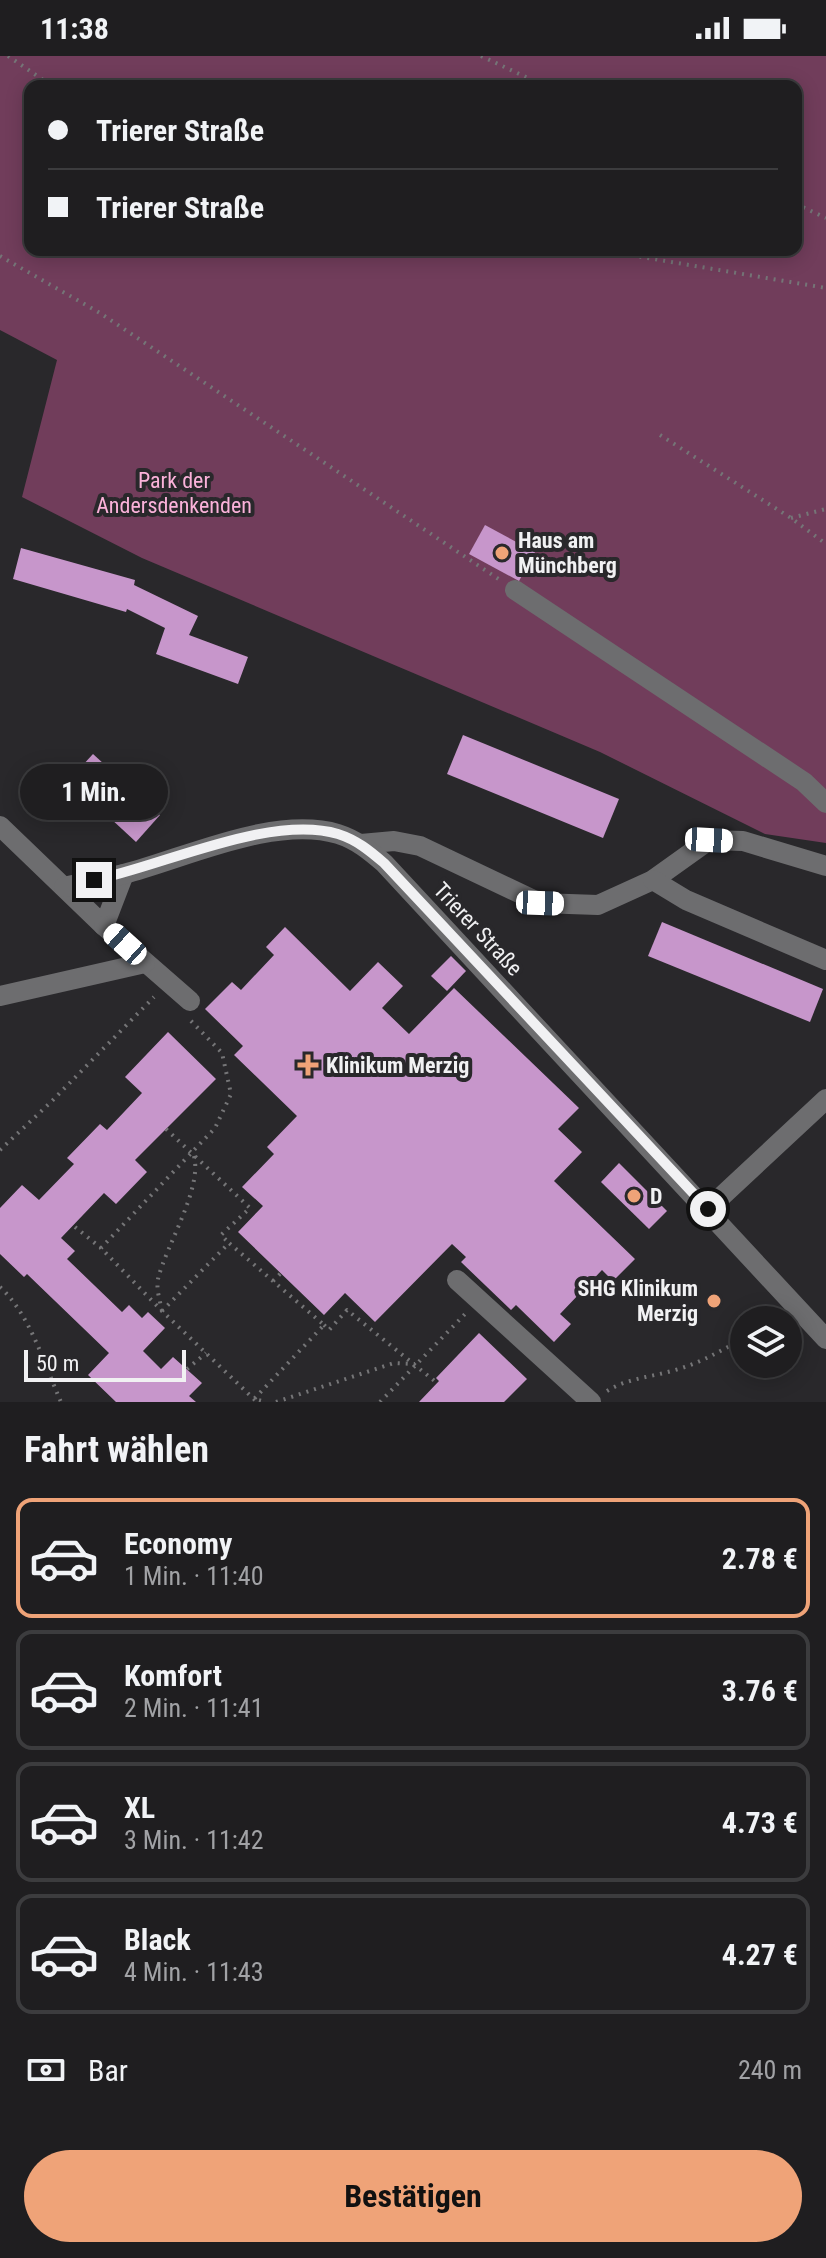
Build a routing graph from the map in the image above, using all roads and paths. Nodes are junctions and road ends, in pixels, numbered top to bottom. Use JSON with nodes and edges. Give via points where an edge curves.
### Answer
{"nodes":[{"id":1,"x":8,"y":56,"type":"edge"},
{"id":2,"x":481,"y":56,"type":"edge"},
{"id":3,"x":43,"y":80,"type":"edge"},
{"id":4,"x":532,"y":80,"type":"edge"},
{"id":5,"x":802,"y":207,"type":"edge"},
{"id":6,"x":826,"y":218,"type":"edge"},
{"id":7,"x":0,"y":256,"type":"edge"},
{"id":8,"x":636,"y":256,"type":"edge"},
{"id":9,"x":826,"y":288,"type":"edge"},
{"id":10,"x":660,"y":435,"type":"dead end"},
{"id":11,"x":826,"y":509,"type":"edge"},
{"id":12,"x":791,"y":518,"type":"junction"},
{"id":13,"x":826,"y":544,"type":"edge"},
{"id":14,"x":515,"y":590,"type":"joint"},
{"id":15,"x":826,"y":803,"type":"edge"},
{"id":16,"x":4,"y":836,"type":"edge"},
{"id":17,"x":361,"y":844,"type":"junction"},
{"id":18,"x":826,"y":866,"type":"edge"},
{"id":19,"x":124,"y":874,"type":"junction"},
{"id":20,"x":653,"y":880,"type":"junction"},
{"id":21,"x":64,"y":887,"type":"junction"},
{"id":22,"x":104,"y":926,"type":"junction"},
{"id":23,"x":826,"y":960,"type":"edge"},
{"id":24,"x":145,"y":963,"type":"junction"},
{"id":25,"x":169,"y":982,"type":"junction"},
{"id":26,"x":0,"y":996,"type":"edge"},
{"id":27,"x":190,"y":1001,"type":"joint"},
{"id":28,"x":826,"y":1099,"type":"edge"},
{"id":29,"x":166,"y":1129,"type":"dead end"},
{"id":30,"x":0,"y":1150,"type":"edge"},
{"id":31,"x":193,"y":1153,"type":"junction"},
{"id":32,"x":708,"y":1209,"type":"junction"},
{"id":33,"x":75,"y":1227,"type":"dead end"},
{"id":34,"x":229,"y":1243,"type":"junction"},
{"id":35,"x":101,"y":1248,"type":"junction"},
{"id":36,"x":281,"y":1273,"type":"dead end"},
{"id":37,"x":457,"y":1280,"type":"dead end"},
{"id":38,"x":273,"y":1281,"type":"junction"},
{"id":39,"x":0,"y":1287,"type":"edge"},
{"id":40,"x":479,"y":1299,"type":"junction"},
{"id":41,"x":162,"y":1311,"type":"junction"},
{"id":42,"x":324,"y":1325,"type":"junction"},
{"id":43,"x":826,"y":1339,"type":"edge"},
{"id":44,"x":730,"y":1346,"type":"edge"},
{"id":45,"x":206,"y":1353,"type":"junction"},
{"id":46,"x":416,"y":1364,"type":"junction"},
{"id":47,"x":187,"y":1369,"type":"dead end"},
{"id":48,"x":437,"y":1383,"type":"dead end"},
{"id":49,"x":256,"y":1400,"type":"edge"},
{"id":50,"x":61,"y":1402,"type":"edge"},
{"id":51,"x":266,"y":1402,"type":"edge"},
{"id":52,"x":276,"y":1402,"type":"edge"},
{"id":53,"x":380,"y":1402,"type":"edge"},
{"id":54,"x":590,"y":1402,"type":"edge"}],
"edges":[{"from":1,"to":3,"type":"path"},
{"from":2,"to":4,"type":"path"},
{"from":5,"to":6,"type":"path"},
{"from":7,"to":14,"type":"path","via":[[100,313]]},
{"from":8,"to":9,"type":"path"},
{"from":10,"to":12,"type":"path"},
{"from":11,"to":12,"type":"path"},
{"from":12,"to":13,"type":"path"},
{"from":14,"to":15,"type":"street","via":[[804,782]]},
{"from":16,"to":21,"type":"street"},
{"from":17,"to":19,"type":"street","name":"Trierer Straße","via":[[309,830],[272,833],[228,841]]},
{"from":17,"to":20,"type":"street","via":[[394,841],[420,846],[540,903],[598,905]]},
{"from":17,"to":32,"type":"street","name":"Trierer Straße"},
{"from":18,"to":20,"type":"street","via":[[743,841],[709,840]]},
{"from":19,"to":21,"type":"street","name":"Trierer Straße"},
{"from":19,"to":22,"type":"street"},
{"from":20,"to":23,"type":"street","via":[[686,900]]},
{"from":21,"to":22,"type":"street"},
{"from":22,"to":24,"type":"street"},
{"from":24,"to":25,"type":"street"},
{"from":24,"to":26,"type":"street"},
{"from":25,"to":27,"type":"street"},
{"from":25,"to":30,"type":"path"},
{"from":27,"to":31,"type":"path","via":[[186,1017],[222,1053],[231,1094],[215,1128]]},
{"from":28,"to":32,"type":"street"},
{"from":29,"to":31,"type":"path"},
{"from":31,"to":34,"type":"path","via":[[250,1208],[221,1235]]},
{"from":31,"to":35,"type":"path"},
{"from":31,"to":41,"type":"path","via":[[193,1184],[157,1283]]},
{"from":32,"to":43,"type":"street","name":"Trierer Straße"},
{"from":33,"to":35,"type":"path"},
{"from":34,"to":38,"type":"path"},
{"from":34,"to":41,"type":"path"},
{"from":35,"to":41,"type":"path"},
{"from":36,"to":38,"type":"path"},
{"from":37,"to":40,"type":"street"},
{"from":38,"to":42,"type":"path"},
{"from":39,"to":50,"type":"path","via":[[28,1328]]},
{"from":40,"to":46,"type":"path"},
{"from":40,"to":54,"type":"street"},
{"from":41,"to":45,"type":"path"},
{"from":42,"to":46,"type":"path","via":[[329,1330],[347,1310]]},
{"from":42,"to":49,"type":"path"},
{"from":44,"to":54,"type":"path","via":[[676,1370],[621,1382]]},
{"from":45,"to":47,"type":"path"},
{"from":45,"to":49,"type":"path"},
{"from":46,"to":48,"type":"path"},
{"from":46,"to":52,"type":"path","via":[[394,1363]]},
{"from":46,"to":53,"type":"path"},
{"from":49,"to":51,"type":"path"}]}
